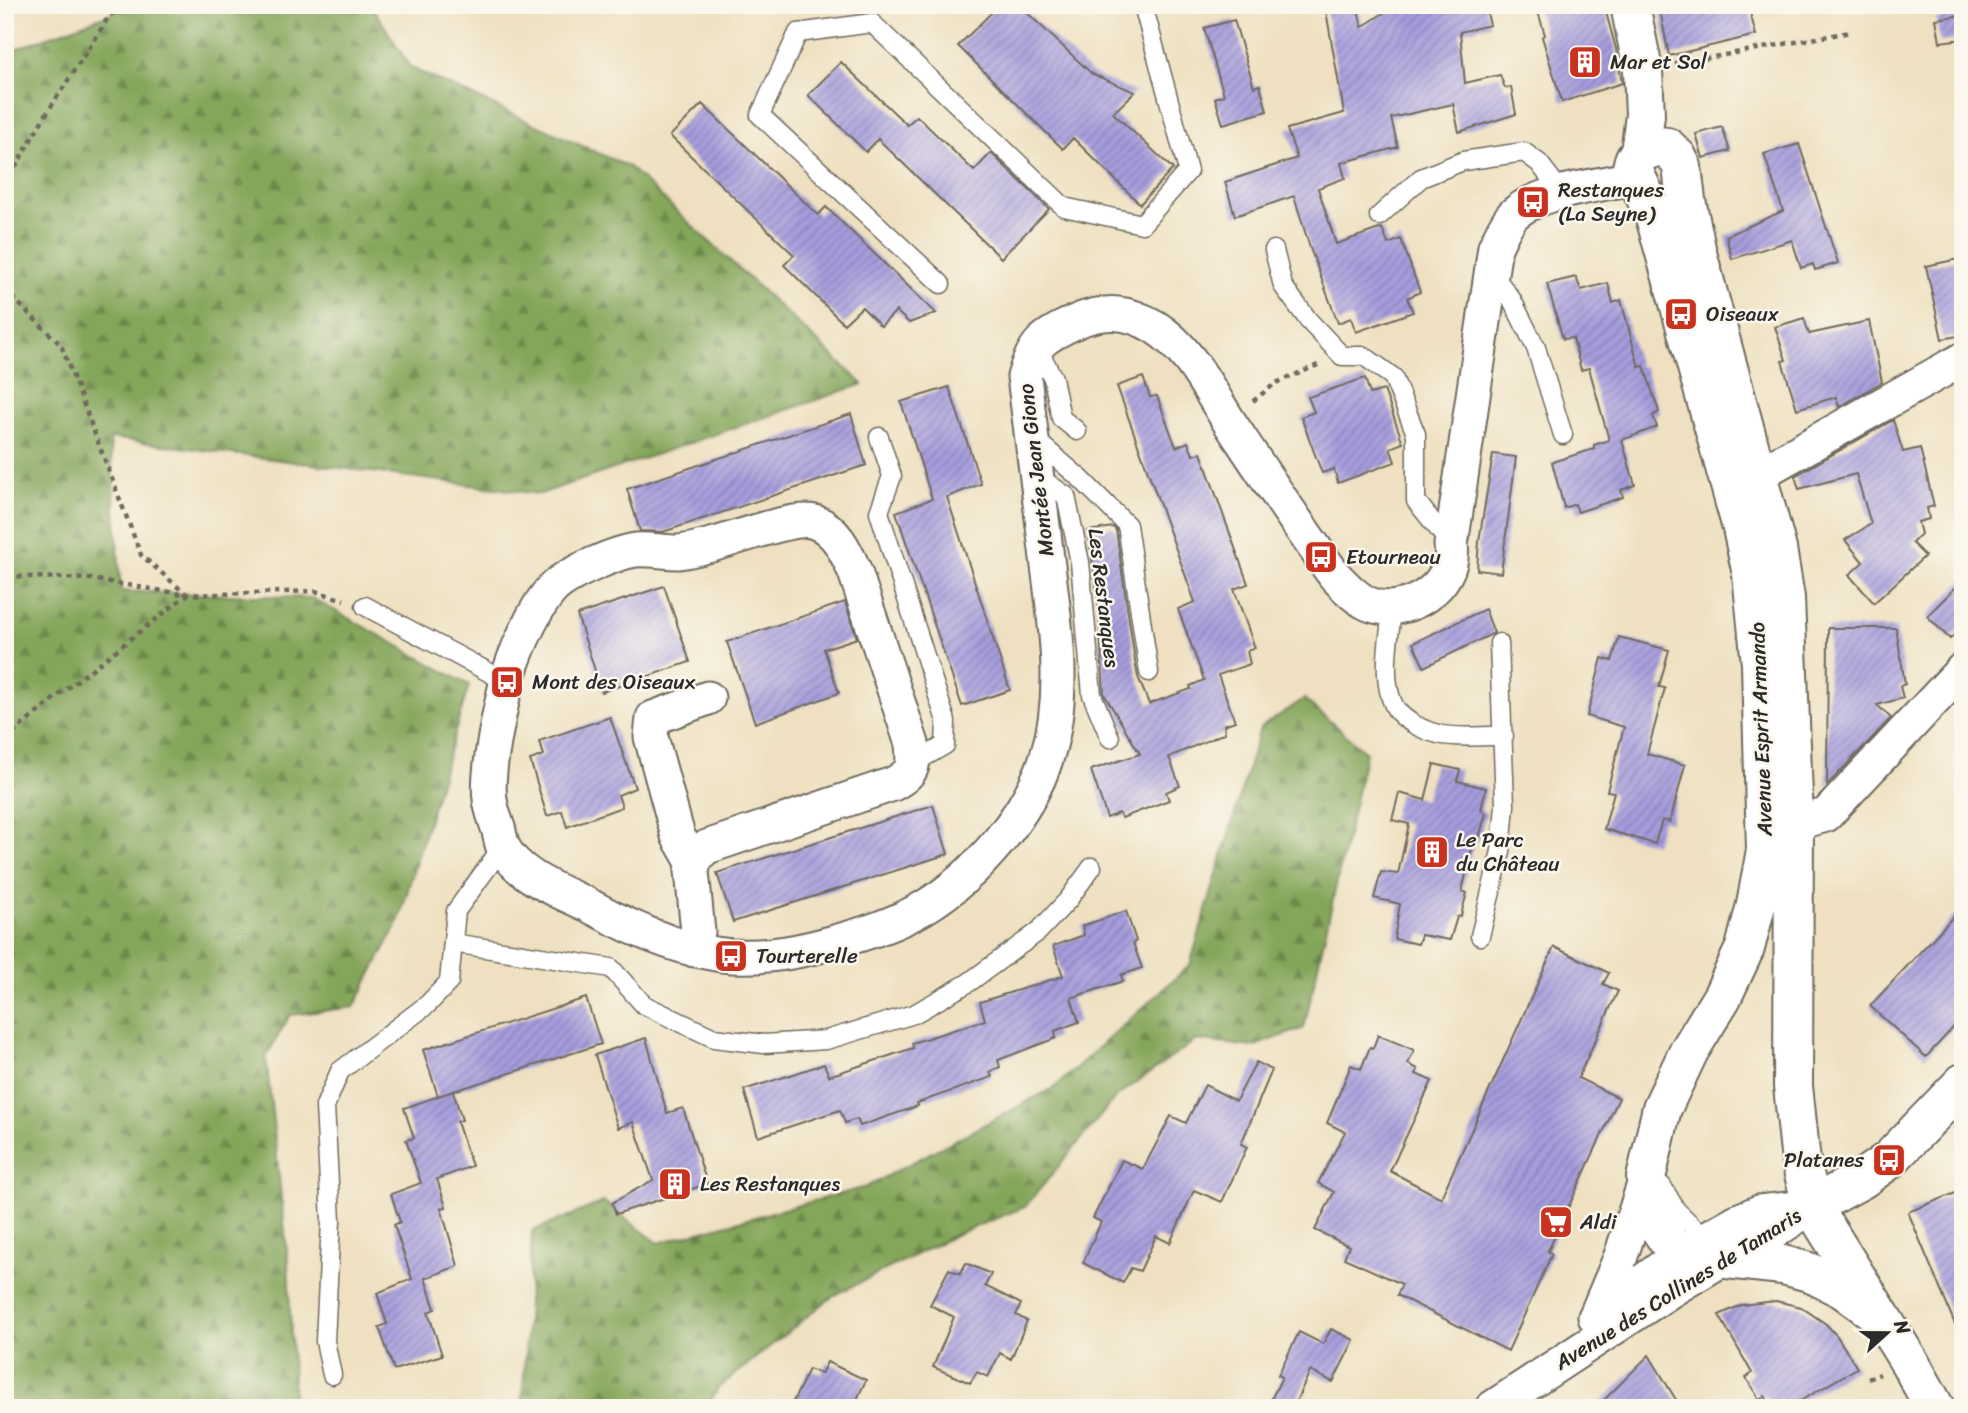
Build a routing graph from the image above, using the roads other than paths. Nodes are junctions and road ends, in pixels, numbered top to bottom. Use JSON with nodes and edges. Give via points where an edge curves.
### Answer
{"nodes":[{"id":1,"x":1143,"y":5,"type":"edge"},
{"id":2,"x":1630,"y":5,"type":"edge"},
{"id":3,"x":1637,"y":165,"type":"junction"},
{"id":4,"x":1563,"y":193,"type":"junction"},
{"id":5,"x":1379,"y":216,"type":"dead end"},
{"id":6,"x":1274,"y":250,"type":"dead end"},
{"id":7,"x":1492,"y":273,"type":"junction"},
{"id":8,"x":941,"y":284,"type":"dead end"},
{"id":9,"x":1037,"y":347,"type":"junction"},
{"id":10,"x":1963,"y":359,"type":"edge"},
{"id":11,"x":1077,"y":431,"type":"dead end"},
{"id":12,"x":1563,"y":435,"type":"dead end"},
{"id":13,"x":879,"y":437,"type":"dead end"},
{"id":14,"x":1032,"y":437,"type":"junction"},
{"id":15,"x":1757,"y":475,"type":"junction"},
{"id":16,"x":1037,"y":476,"type":"junction"},
{"id":17,"x":1451,"y":545,"type":"junction"},
{"id":18,"x":365,"y":606,"type":"road end"},
{"id":19,"x":1392,"y":607,"type":"junction"},
{"id":20,"x":1499,"y":643,"type":"dead end"},
{"id":21,"x":1963,"y":670,"type":"edge"},
{"id":22,"x":1149,"y":673,"type":"dead end"},
{"id":23,"x":507,"y":682,"type":"junction"},
{"id":24,"x":708,"y":698,"type":"dead end"},
{"id":25,"x":1504,"y":736,"type":"junction"},
{"id":26,"x":1110,"y":738,"type":"dead end"},
{"id":27,"x":914,"y":763,"type":"junction"},
{"id":28,"x":1794,"y":821,"type":"junction"},
{"id":29,"x":503,"y":846,"type":"junction"},
{"id":30,"x":694,"y":862,"type":"junction"},
{"id":31,"x":1091,"y":867,"type":"dead end"},
{"id":32,"x":1480,"y":936,"type":"dead end"},
{"id":33,"x":453,"y":943,"type":"junction"},
{"id":34,"x":694,"y":950,"type":"junction"},
{"id":35,"x":1963,"y":1083,"type":"edge"},
{"id":36,"x":1649,"y":1160,"type":"junction"},
{"id":37,"x":1812,"y":1206,"type":"junction"},
{"id":38,"x":1711,"y":1250,"type":"junction"},
{"id":39,"x":1596,"y":1315,"type":"junction"},
{"id":40,"x":1880,"y":1316,"type":"junction"},
{"id":41,"x":1548,"y":1370,"type":"junction"},
{"id":42,"x":332,"y":1375,"type":"dead end"},
{"id":43,"x":1930,"y":1406,"type":"edge"},
{"id":44,"x":1492,"y":1408,"type":"edge"}],
"edges":[{"from":1,"to":8,"type":"lane","via":[[1188,172],[1142,224],[1064,206],[872,23],[798,33],[760,115]]},
{"from":2,"to":3,"type":"street","via":[[1643,70],[1644,115]]},
{"from":3,"to":4,"type":"street"},
{"from":3,"to":15,"type":"street","name":"Avenue Esprit Armando","via":[[1658,146],[1667,147],[1682,167],[1697,253]]},
{"from":3,"to":36,"type":"street","name":"Avenue Esprit Armando","via":[[1752,574],[1766,783],[1766,850],[1745,948],[1662,1108]]},
{"from":4,"to":5,"type":"lane","via":[[1524,152],[1464,160],[1422,178]]},
{"from":4,"to":7,"type":"street","via":[[1533,202],[1514,214],[1495,247]]},
{"from":6,"to":17,"type":"lane","via":[[1283,286],[1309,321],[1342,355],[1364,356],[1392,377],[1416,433],[1416,501]]},
{"from":7,"to":12,"type":"lane","via":[[1512,300],[1536,348]]},
{"from":7,"to":17,"type":"street"},
{"from":9,"to":11,"type":"lane","via":[[1053,378],[1061,418]]},
{"from":9,"to":14,"type":"street","name":"Montée Jean Giono","via":[[1024,377]]},
{"from":9,"to":19,"type":"street","via":[[1051,334],[1110,312],[1131,315],[1157,328],[1183,349],[1335,576],[1370,605]]},
{"from":10,"to":15,"type":"street"},
{"from":13,"to":27,"type":"lane","via":[[892,477],[878,512],[946,722],[945,745]]},
{"from":14,"to":16,"type":"street","name":"Montée Jean Giono"},
{"from":14,"to":22,"type":"lane","name":"Les Restanques","via":[[1127,525]]},
{"from":15,"to":28,"type":"street","name":"Avenue Esprit Armando","via":[[1786,598]]},
{"from":16,"to":26,"type":"lane","name":"Les Restanques","via":[[1066,496],[1080,562],[1093,695]]},
{"from":16,"to":34,"type":"street","name":"Montée Jean Giono","via":[[1055,618],[1056,715],[1047,757],[1016,821],[949,890],[894,923],[799,952],[731,956]]},
{"from":17,"to":19,"type":"street","via":[[1452,557],[1443,581],[1426,598]]},
{"from":18,"to":23,"type":"lane"},
{"from":19,"to":25,"type":"lane","via":[[1388,685],[1396,709],[1409,721],[1439,734]]},
{"from":20,"to":25,"type":"lane"},
{"from":21,"to":28,"type":"street","via":[[1826,815]]},
{"from":23,"to":27,"type":"street","via":[[539,609],[553,588],[579,570],[636,550],[680,552],[811,520],[830,531],[844,547],[855,572],[912,744]]},
{"from":23,"to":29,"type":"street","name":"Montée Jean Giono","via":[[490,778],[490,799]]},
{"from":24,"to":30,"type":"street","via":[[653,718],[651,737],[678,836]]},
{"from":25,"to":32,"type":"lane","via":[[1506,805],[1501,851]]},
{"from":27,"to":30,"type":"street","via":[[907,776],[893,784],[707,847]]},
{"from":28,"to":37,"type":"street","name":"Avenue Esprit Armando","via":[[1793,1086],[1801,1162]]},
{"from":29,"to":33,"type":"lane","via":[[456,911]]},
{"from":29,"to":34,"type":"street","name":"Montée Jean Giono","via":[[530,874],[618,921]]},
{"from":30,"to":34,"type":"street","via":[[698,932]]},
{"from":31,"to":33,"type":"lane","via":[[1038,932],[968,983],[914,1014],[825,1040],[764,1044],[714,1038],[644,1005],[611,968]]},
{"from":33,"to":42,"type":"lane","via":[[449,982],[428,1004],[340,1071],[325,1106],[331,1221],[325,1341]]},
{"from":35,"to":37,"type":"street","via":[[1889,1160]]},
{"from":36,"to":38,"type":"street","via":[[1660,1229],[1673,1248]]},
{"from":36,"to":39,"type":"street","name":"Avenue des Collines de Tamaris","via":[[1621,1256]]},
{"from":37,"to":38,"type":"street","name":"Avenue des Collines de Tamaris","via":[[1771,1234]]},
{"from":37,"to":40,"type":"street","name":"Avenue Esprit Armando"},
{"from":38,"to":39,"type":"street","name":"Avenue des Collines de Tamaris"},
{"from":38,"to":40,"type":"street","via":[[1809,1272]]},
{"from":38,"to":41,"type":"street","name":"Avenue des Collines de Tamaris"},
{"from":39,"to":41,"type":"street","name":"Avenue des Collines de Tamaris"},
{"from":40,"to":43,"type":"street","name":"Avenue Esprit Armando"},
{"from":41,"to":44,"type":"street","name":"Avenue des Collines de Tamaris"}]}
